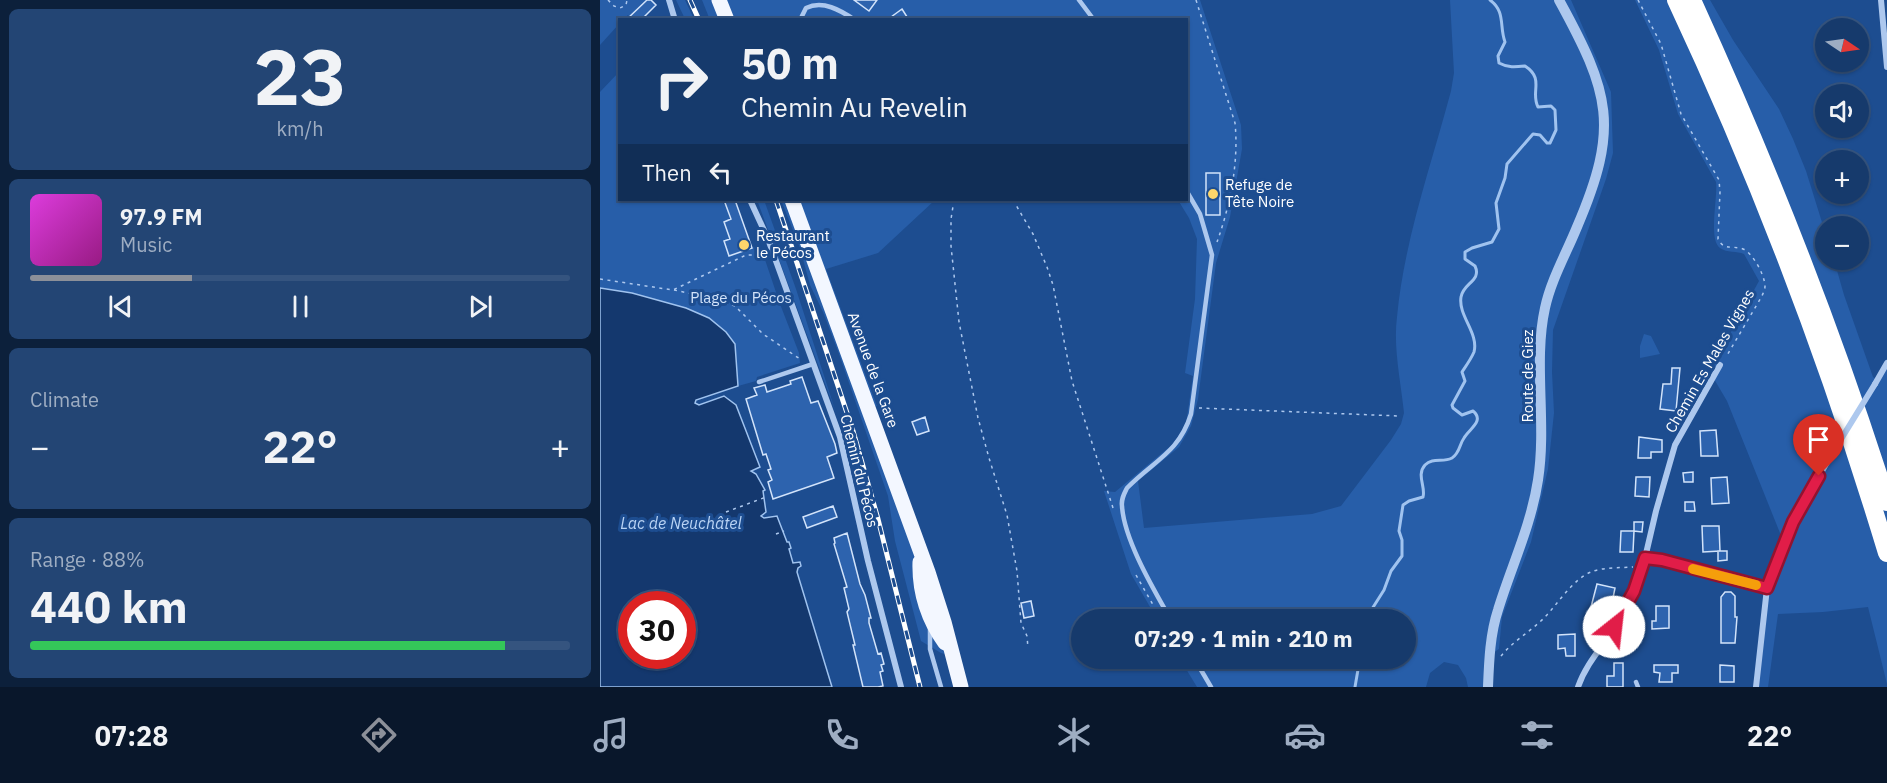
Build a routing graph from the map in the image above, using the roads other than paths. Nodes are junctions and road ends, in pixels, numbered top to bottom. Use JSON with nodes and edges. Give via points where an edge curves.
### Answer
{"nodes":[{"id":1,"x":669,"y":0,"type":"edge"},
{"id":2,"x":719,"y":0,"type":"edge"},
{"id":3,"x":1079,"y":0,"type":"edge"},
{"id":4,"x":1559,"y":0,"type":"edge"},
{"id":5,"x":1676,"y":0,"type":"edge"},
{"id":6,"x":1692,"y":0,"type":"edge"},
{"id":7,"x":1881,"y":0,"type":"edge"},
{"id":8,"x":674,"y":18,"type":"edge"},
{"id":9,"x":726,"y":18,"type":"edge"},
{"id":10,"x":801,"y":18,"type":"edge"},
{"id":11,"x":852,"y":18,"type":"edge"},
{"id":12,"x":1092,"y":18,"type":"edge"},
{"id":13,"x":1887,"y":67,"type":"edge"},
{"id":14,"x":1188,"y":193,"type":"edge"},
{"id":15,"x":750,"y":201,"type":"edge"},
{"id":16,"x":792,"y":201,"type":"edge"},
{"id":17,"x":1887,"y":363,"type":"edge"},
{"id":18,"x":811,"y":365,"type":"junction"},
{"id":19,"x":1720,"y":365,"type":"road end"},
{"id":20,"x":759,"y":382,"type":"dead end"},
{"id":21,"x":1887,"y":502,"type":"edge"},
{"id":22,"x":1887,"y":553,"type":"edge"},
{"id":23,"x":1645,"y":558,"type":"junction"},
{"id":24,"x":1767,"y":588,"type":"junction"},
{"id":25,"x":1165,"y":609,"type":"edge"},
{"id":26,"x":932,"y":610,"type":"junction"},
{"id":27,"x":1200,"y":669,"type":"edge"},
{"id":28,"x":901,"y":687,"type":"edge"},
{"id":29,"x":941,"y":687,"type":"edge"},
{"id":30,"x":961,"y":687,"type":"edge"},
{"id":31,"x":1211,"y":687,"type":"edge"},
{"id":32,"x":1488,"y":687,"type":"edge"},
{"id":33,"x":1578,"y":687,"type":"edge"},
{"id":34,"x":1756,"y":687,"type":"edge"}],
"edges":[{"from":1,"to":8,"type":"street"},
{"from":2,"to":9,"type":"main road"},
{"from":3,"to":12,"type":"lane"},
{"from":4,"to":32,"type":"street","name":"Route de Giez","via":[[1595,72],[1602,93],[1605,137],[1589,199],[1545,309],[1538,482],[1524,540],[1495,618]]},
{"from":5,"to":22,"type":"highway","via":[[1788,262],[1841,408]]},
{"from":6,"to":21,"type":"highway","via":[[1799,249]]},
{"from":7,"to":13,"type":"street"},
{"from":10,"to":11,"type":"lane","via":[[806,8],[820,2]]},
{"from":14,"to":25,"type":"lane","via":[[1200,214],[1212,255],[1193,407],[1179,442],[1127,488],[1122,506],[1141,564]]},
{"from":15,"to":18,"type":"street","name":"Chemin du Pécos","via":[[774,255]]},
{"from":16,"to":26,"type":"main road","name":"Avenue de la Gare","via":[[920,553],[920,585]]},
{"from":17,"to":24,"type":"street","bridge":true,"via":[[1793,522]]},
{"from":18,"to":20,"type":"lane"},
{"from":18,"to":28,"type":"street","name":"Chemin du Pécos","via":[[840,437]]},
{"from":19,"to":23,"type":"street","name":"Chemin Es Males Vignes","via":[[1675,445]]},
{"from":23,"to":24,"type":"street"},
{"from":23,"to":33,"type":"street","name":"Chemin Es Males Vignes","via":[[1624,609]]},
{"from":24,"to":34,"type":"street"},
{"from":26,"to":29,"type":"lane","via":[[930,649]]},
{"from":26,"to":30,"type":"main road","name":"Avenue de la Gare"},
{"from":27,"to":31,"type":"lane"}]}
